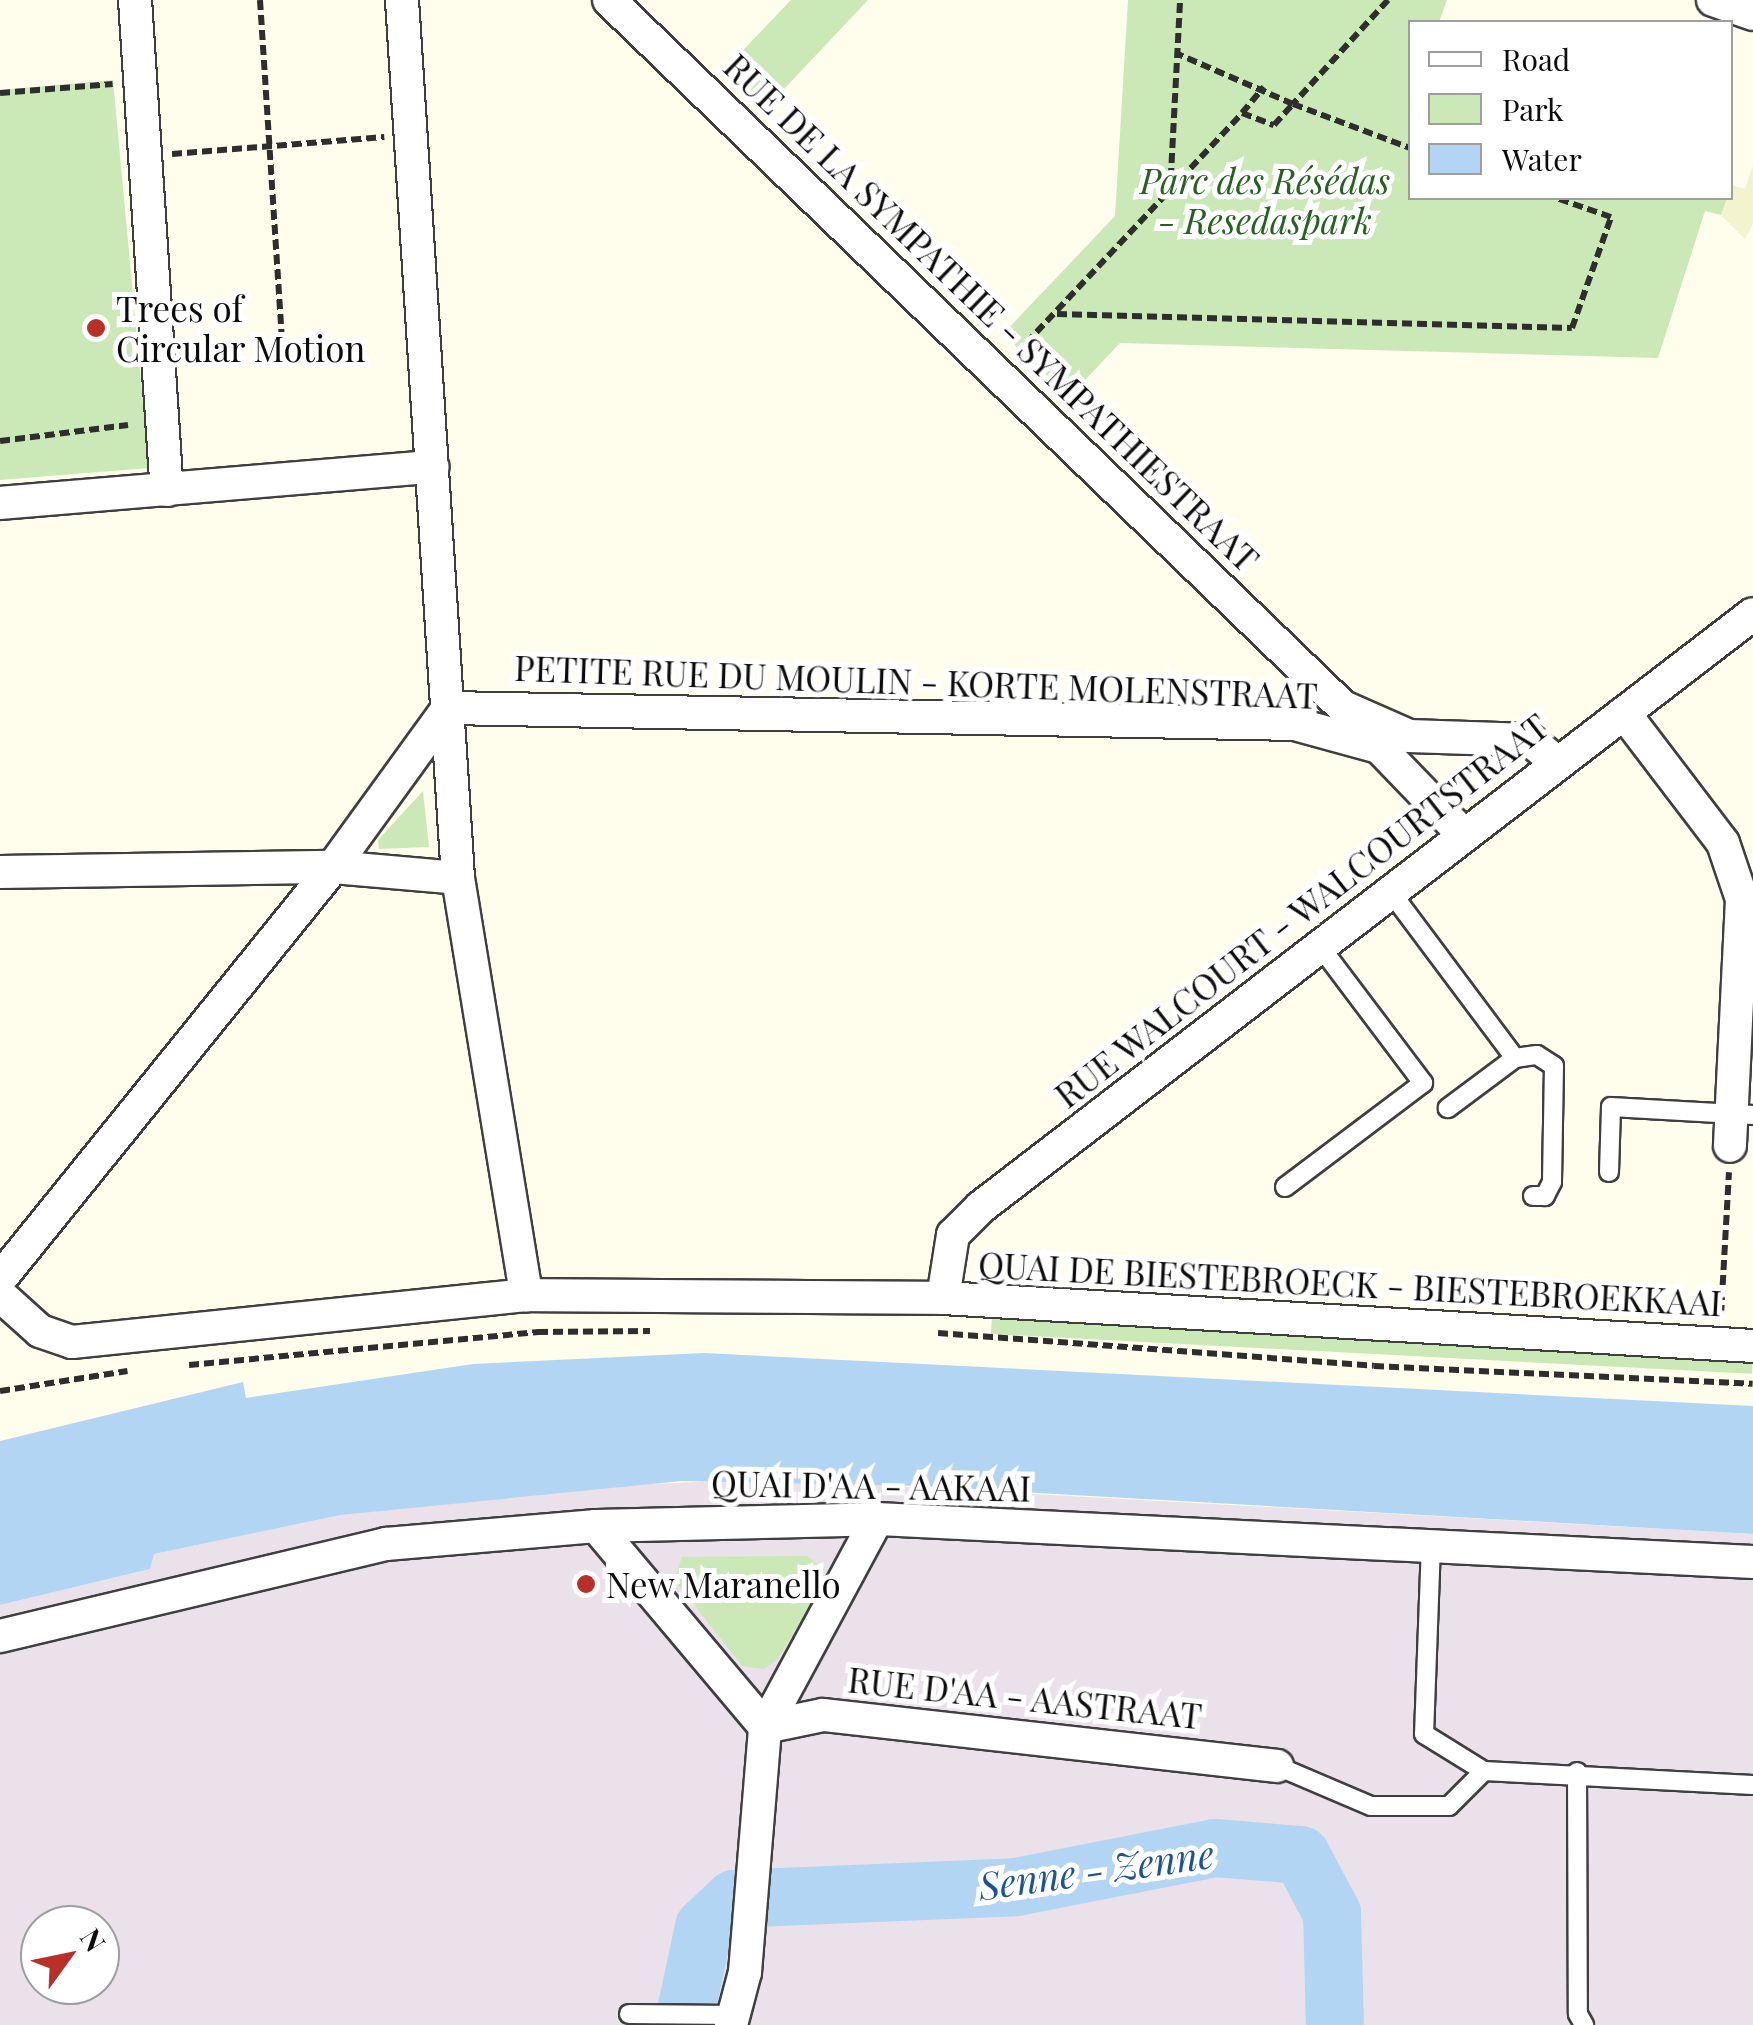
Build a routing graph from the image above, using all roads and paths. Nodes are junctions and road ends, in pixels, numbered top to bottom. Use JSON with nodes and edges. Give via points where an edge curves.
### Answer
{"nodes":[{"id":1,"x":134,"y":0,"type":"edge"},
{"id":2,"x":260,"y":0,"type":"edge"},
{"id":3,"x":402,"y":0,"type":"edge"},
{"id":4,"x":609,"y":0,"type":"edge"},
{"id":5,"x":1180,"y":0,"type":"edge"},
{"id":6,"x":1388,"y":0,"type":"edge"},
{"id":7,"x":1713,"y":0,"type":"edge"},
{"id":8,"x":1753,"y":14,"type":"edge"},
{"id":9,"x":1178,"y":54,"type":"junction"},
{"id":10,"x":140,"y":82,"type":"junction"},
{"id":11,"x":1265,"y":87,"type":"junction"},
{"id":12,"x":0,"y":93,"type":"edge"},
{"id":13,"x":1293,"y":104,"type":"junction"},
{"id":14,"x":1242,"y":113,"type":"junction"},
{"id":15,"x":411,"y":134,"type":"junction"},
{"id":16,"x":267,"y":147,"type":"junction"},
{"id":17,"x":1408,"y":147,"type":"edge"},
{"id":18,"x":144,"y":155,"type":"junction"},
{"id":19,"x":1170,"y":194,"type":"junction"},
{"id":20,"x":1562,"y":200,"type":"edge"},
{"id":21,"x":1057,"y":314,"type":"junction"},
{"id":22,"x":283,"y":360,"type":"dead end"},
{"id":23,"x":997,"y":372,"type":"junction"},
{"id":24,"x":128,"y":430,"type":"dead end"},
{"id":25,"x":0,"y":442,"type":"edge"},
{"id":26,"x":433,"y":467,"type":"junction"},
{"id":27,"x":167,"y":490,"type":"junction"},
{"id":28,"x":0,"y":503,"type":"edge"},
{"id":29,"x":1753,"y":614,"type":"edge"},
{"id":30,"x":1318,"y":682,"type":"junction"},
{"id":31,"x":448,"y":708,"type":"junction"},
{"id":32,"x":1624,"y":713,"type":"junction"},
{"id":33,"x":1295,"y":724,"type":"junction"},
{"id":34,"x":1381,"y":739,"type":"junction"},
{"id":35,"x":1557,"y":764,"type":"junction"},
{"id":36,"x":1464,"y":834,"type":"junction"},
{"id":37,"x":333,"y":867,"type":"junction"},
{"id":38,"x":0,"y":872,"type":"edge"},
{"id":39,"x":458,"y":878,"type":"junction"},
{"id":40,"x":1390,"y":891,"type":"junction"},
{"id":41,"x":1320,"y":945,"type":"junction"},
{"id":42,"x":1514,"y":1058,"type":"junction"},
{"id":43,"x":1448,"y":1108,"type":"dead end"},
{"id":44,"x":1742,"y":1113,"type":"edge"},
{"id":45,"x":1730,"y":1146,"type":"joint"},
{"id":46,"x":1609,"y":1172,"type":"dead end"},
{"id":47,"x":1285,"y":1187,"type":"dead end"},
{"id":48,"x":1533,"y":1196,"type":"dead end"},
{"id":49,"x":0,"y":1279,"type":"edge"},
{"id":50,"x":0,"y":1295,"type":"edge"},
{"id":51,"x":526,"y":1296,"type":"junction"},
{"id":52,"x":943,"y":1298,"type":"junction"},
{"id":53,"x":1722,"y":1308,"type":"dead end"},
{"id":54,"x":653,"y":1331,"type":"dead end"},
{"id":55,"x":923,"y":1333,"type":"dead end"},
{"id":56,"x":1753,"y":1346,"type":"edge"},
{"id":57,"x":177,"y":1366,"type":"dead end"},
{"id":58,"x":138,"y":1370,"type":"dead end"},
{"id":59,"x":1753,"y":1384,"type":"edge"},
{"id":60,"x":0,"y":1392,"type":"edge"},
{"id":61,"x":877,"y":1519,"type":"junction"},
{"id":62,"x":596,"y":1526,"type":"junction"},
{"id":63,"x":1431,"y":1544,"type":"junction"},
{"id":64,"x":1753,"y":1562,"type":"edge"},
{"id":65,"x":0,"y":1636,"type":"edge"},
{"id":66,"x":765,"y":1727,"type":"junction"},
{"id":67,"x":1277,"y":1766,"type":"joint"},
{"id":68,"x":1484,"y":1771,"type":"junction"},
{"id":69,"x":1578,"y":1772,"type":"junction"},
{"id":70,"x":1753,"y":1785,"type":"edge"},
{"id":71,"x":629,"y":2014,"type":"dead end"},
{"id":72,"x":724,"y":2018,"type":"edge"},
{"id":73,"x":1584,"y":2025,"type":"edge"}],
"edges":[{"from":1,"to":10,"type":"street"},
{"from":2,"to":16,"type":"path"},
{"from":3,"to":15,"type":"street"},
{"from":4,"to":23,"type":"street","name":"RUE DE LA SYMPATHIE - SYMPATHIESTRAAT"},
{"from":5,"to":9,"type":"path"},
{"from":6,"to":13,"type":"path"},
{"from":7,"to":8,"type":"street"},
{"from":9,"to":11,"type":"path"},
{"from":9,"to":19,"type":"path"},
{"from":10,"to":12,"type":"path"},
{"from":10,"to":18,"type":"street"},
{"from":11,"to":13,"type":"path"},
{"from":11,"to":14,"type":"path"},
{"from":13,"to":14,"type":"path","via":[[1274,125]]},
{"from":13,"to":17,"type":"path"},
{"from":14,"to":19,"type":"path"},
{"from":15,"to":16,"type":"path"},
{"from":15,"to":26,"type":"street"},
{"from":16,"to":18,"type":"path"},
{"from":16,"to":22,"type":"path"},
{"from":18,"to":27,"type":"street"},
{"from":19,"to":21,"type":"path"},
{"from":20,"to":21,"type":"path","via":[[1611,217],[1572,328]]},
{"from":21,"to":23,"type":"path"},
{"from":23,"to":30,"type":"street","name":"RUE DE LA SYMPATHIE - SYMPATHIESTRAAT"},
{"from":24,"to":25,"type":"path"},
{"from":26,"to":27,"type":"street"},
{"from":26,"to":31,"type":"street"},
{"from":27,"to":28,"type":"street"},
{"from":29,"to":32,"type":"street","name":"RUE WALCOURT - WALCOURTSTRAAT"},
{"from":30,"to":33,"type":"street"},
{"from":30,"to":34,"type":"street","name":"RUE DE LA SYMPATHIE - SYMPATHIESTRAAT"},
{"from":31,"to":33,"type":"street","name":"PETITE RUE DU MOULIN - KORTE MOLENSTRAAT"},
{"from":31,"to":37,"type":"street"},
{"from":31,"to":39,"type":"street"},
{"from":32,"to":35,"type":"street","name":"RUE WALCOURT - WALCOURTSTRAAT"},
{"from":32,"to":44,"type":"street","via":[[1722,842],[1742,899]]},
{"from":33,"to":34,"type":"street","name":"PETITE RUE DU MOULIN - KORTE MOLENSTRAAT"},
{"from":34,"to":35,"type":"street","name":"PETITE RUE DU MOULIN - KORTE MOLENSTRAAT","via":[[1530,740]]},
{"from":34,"to":36,"type":"street","name":"RUE DE LA SYMPATHIE - SYMPATHIESTRAAT"},
{"from":35,"to":36,"type":"street","name":"RUE WALCOURT - WALCOURTSTRAAT"},
{"from":36,"to":40,"type":"street","name":"RUE WALCOURT - WALCOURTSTRAAT"},
{"from":37,"to":38,"type":"street"},
{"from":37,"to":39,"type":"street"},
{"from":37,"to":49,"type":"street"},
{"from":39,"to":51,"type":"street"},
{"from":40,"to":41,"type":"street","name":"RUE WALCOURT - WALCOURTSTRAAT"},
{"from":40,"to":42,"type":"lane"},
{"from":41,"to":47,"type":"lane","via":[[1423,1082]]},
{"from":41,"to":52,"type":"street","name":"RUE WALCOURT - WALCOURTSTRAAT","via":[[982,1207],[953,1235]]},
{"from":42,"to":43,"type":"lane"},
{"from":42,"to":48,"type":"lane","via":[[1537,1055],[1554,1066],[1552,1182],[1544,1196]]},
{"from":44,"to":45,"type":"street"},
{"from":44,"to":46,"type":"lane","via":[[1611,1107]]},
{"from":45,"to":53,"type":"path"},
{"from":50,"to":51,"type":"street","name":"QUAI DE BIESTEBROECK - BIESTEBROEKKAAI","via":[[40,1331],[72,1342]]},
{"from":51,"to":52,"type":"street","name":"QUAI DE BIESTEBROECK - BIESTEBROEKKAAI"},
{"from":52,"to":56,"type":"street","name":"QUAI DE BIESTEBROECK - BIESTEBROEKKAAI"},
{"from":54,"to":57,"type":"path","via":[[538,1332]]},
{"from":55,"to":59,"type":"path","via":[[1374,1366]]},
{"from":58,"to":60,"type":"path"},
{"from":61,"to":62,"type":"street","name":"QUAI D'AA - AAKAAI"},
{"from":61,"to":63,"type":"street","name":"QUAI D'AA - AAKAAI"},
{"from":61,"to":66,"type":"street"},
{"from":62,"to":65,"type":"street","name":"QUAI D'AA - AAKAAI","via":[[386,1544]]},
{"from":62,"to":66,"type":"street"},
{"from":63,"to":64,"type":"street","name":"QUAI D'AA - AAKAAI"},
{"from":63,"to":68,"type":"lane","via":[[1424,1734]]},
{"from":66,"to":67,"type":"street","name":"RUE D'AA - AASTRAAT","via":[[823,1715]]},
{"from":66,"to":72,"type":"street","via":[[750,1899]]},
{"from":67,"to":68,"type":"lane","via":[[1370,1806],[1449,1806]]},
{"from":68,"to":69,"type":"lane"},
{"from":69,"to":70,"type":"lane"},
{"from":69,"to":73,"type":"lane","via":[[1578,2014]]},
{"from":71,"to":72,"type":"lane"}]}
